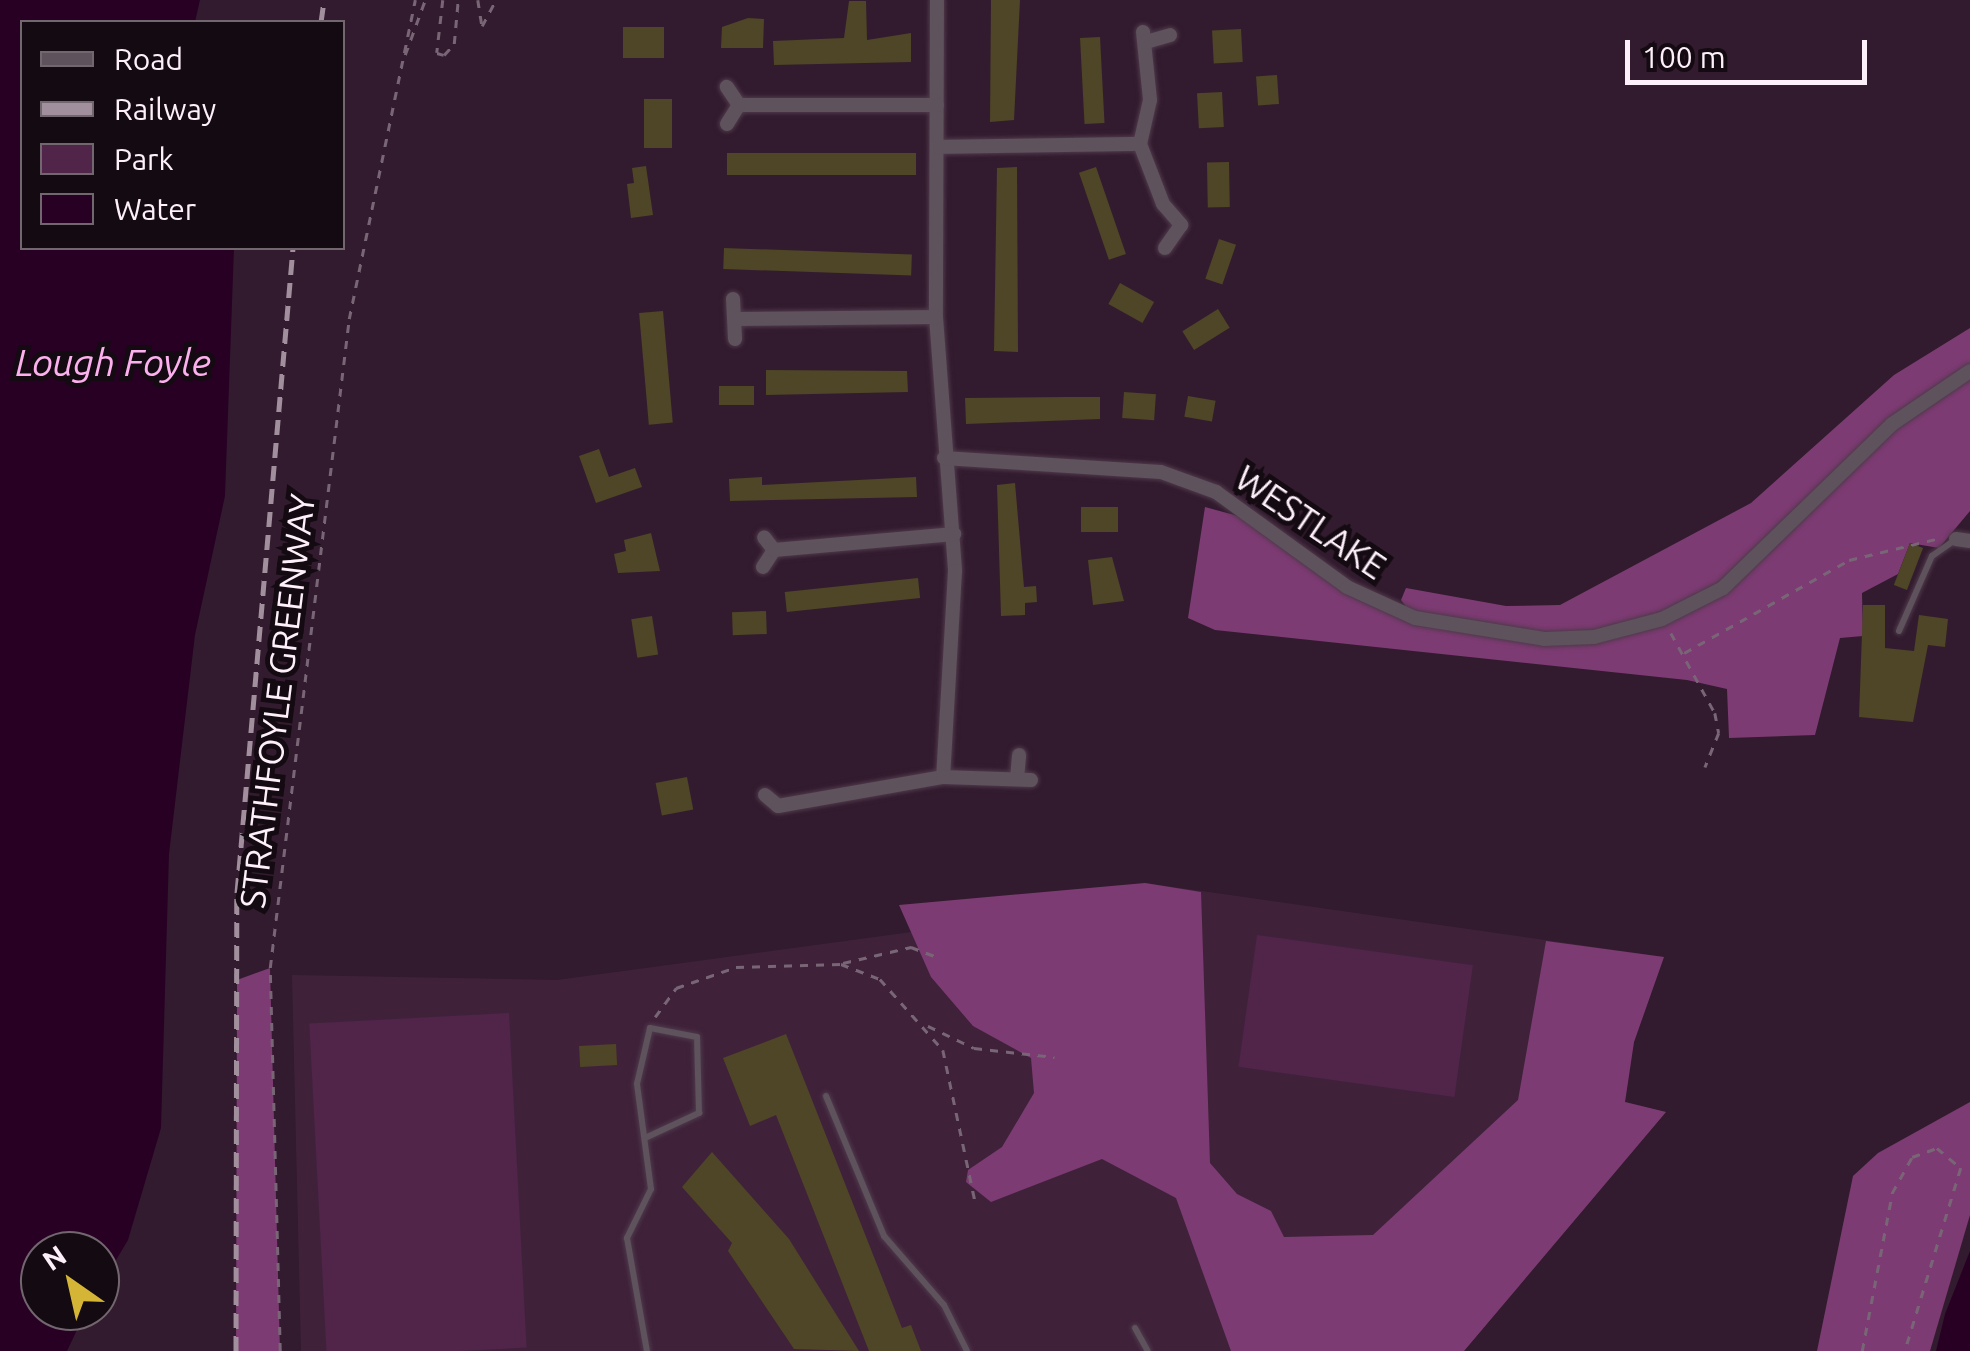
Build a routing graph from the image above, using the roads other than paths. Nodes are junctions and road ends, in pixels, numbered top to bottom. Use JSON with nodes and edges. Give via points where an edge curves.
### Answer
{"nodes":[{"id":1,"x":938,"y":0,"type":"edge"},
{"id":2,"x":1170,"y":35,"type":"dead end"},
{"id":3,"x":727,"y":87,"type":"dead end"},
{"id":4,"x":739,"y":105,"type":"junction"},
{"id":5,"x":937,"y":105,"type":"junction"},
{"id":6,"x":727,"y":124,"type":"dead end"},
{"id":7,"x":1140,"y":144,"type":"junction"},
{"id":8,"x":939,"y":147,"type":"junction"},
{"id":9,"x":1166,"y":248,"type":"dead end"},
{"id":10,"x":734,"y":299,"type":"dead end"},
{"id":11,"x":936,"y":316,"type":"junction"},
{"id":12,"x":738,"y":319,"type":"junction"},
{"id":13,"x":734,"y":339,"type":"dead end"},
{"id":14,"x":1970,"y":371,"type":"edge"},
{"id":15,"x":944,"y":458,"type":"junction"},
{"id":16,"x":954,"y":534,"type":"junction"},
{"id":17,"x":764,"y":537,"type":"dead end"},
{"id":18,"x":1963,"y":540,"type":"edge"},
{"id":19,"x":774,"y":550,"type":"junction"},
{"id":20,"x":764,"y":567,"type":"dead end"},
{"id":21,"x":1899,"y":632,"type":"dead end"},
{"id":22,"x":1019,"y":754,"type":"dead end"},
{"id":23,"x":944,"y":777,"type":"junction"},
{"id":24,"x":765,"y":795,"type":"dead end"},
{"id":25,"x":778,"y":806,"type":"junction"},
{"id":26,"x":769,"y":822,"type":"dead end"},
{"id":27,"x":826,"y":1096,"type":"dead end"},
{"id":28,"x":646,"y":1138,"type":"junction"},
{"id":29,"x":1136,"y":1328,"type":"dead end"},
{"id":30,"x":647,"y":1351,"type":"edge"},
{"id":31,"x":967,"y":1351,"type":"edge"},
{"id":32,"x":1148,"y":1351,"type":"edge"}],
"edges":[{"from":1,"to":5,"type":"street"},
{"from":2,"to":7,"type":"street","via":[[1144,37],[1150,100]]},
{"from":3,"to":4,"type":"street"},
{"from":4,"to":5,"type":"street"},
{"from":4,"to":6,"type":"street"},
{"from":5,"to":8,"type":"street"},
{"from":7,"to":8,"type":"street"},
{"from":7,"to":9,"type":"street","via":[[1163,204],[1180,225]]},
{"from":8,"to":11,"type":"street"},
{"from":10,"to":12,"type":"street"},
{"from":11,"to":12,"type":"street"},
{"from":11,"to":15,"type":"street"},
{"from":12,"to":13,"type":"street"},
{"from":14,"to":15,"type":"street","name":"WESTLAKE","via":[[1892,424],[1723,588],[1662,618],[1544,640],[1458,629],[1369,599],[1216,492],[1161,472]]},
{"from":15,"to":16,"type":"street"},
{"from":16,"to":19,"type":"street"},
{"from":16,"to":23,"type":"street"},
{"from":17,"to":19,"type":"street"},
{"from":18,"to":21,"type":"lane","via":[[1932,556]]},
{"from":19,"to":20,"type":"street"},
{"from":22,"to":23,"type":"street","via":[[1024,779]]},
{"from":23,"to":25,"type":"street"},
{"from":24,"to":25,"type":"street"},
{"from":25,"to":26,"type":"street"},
{"from":27,"to":31,"type":"lane","via":[[884,1236],[944,1305]]},
{"from":28,"to":28,"type":"lane","via":[[699,1113],[698,1038],[650,1028],[637,1084]]},
{"from":28,"to":30,"type":"lane","via":[[651,1188],[627,1238]]},
{"from":29,"to":32,"type":"lane"}]}
